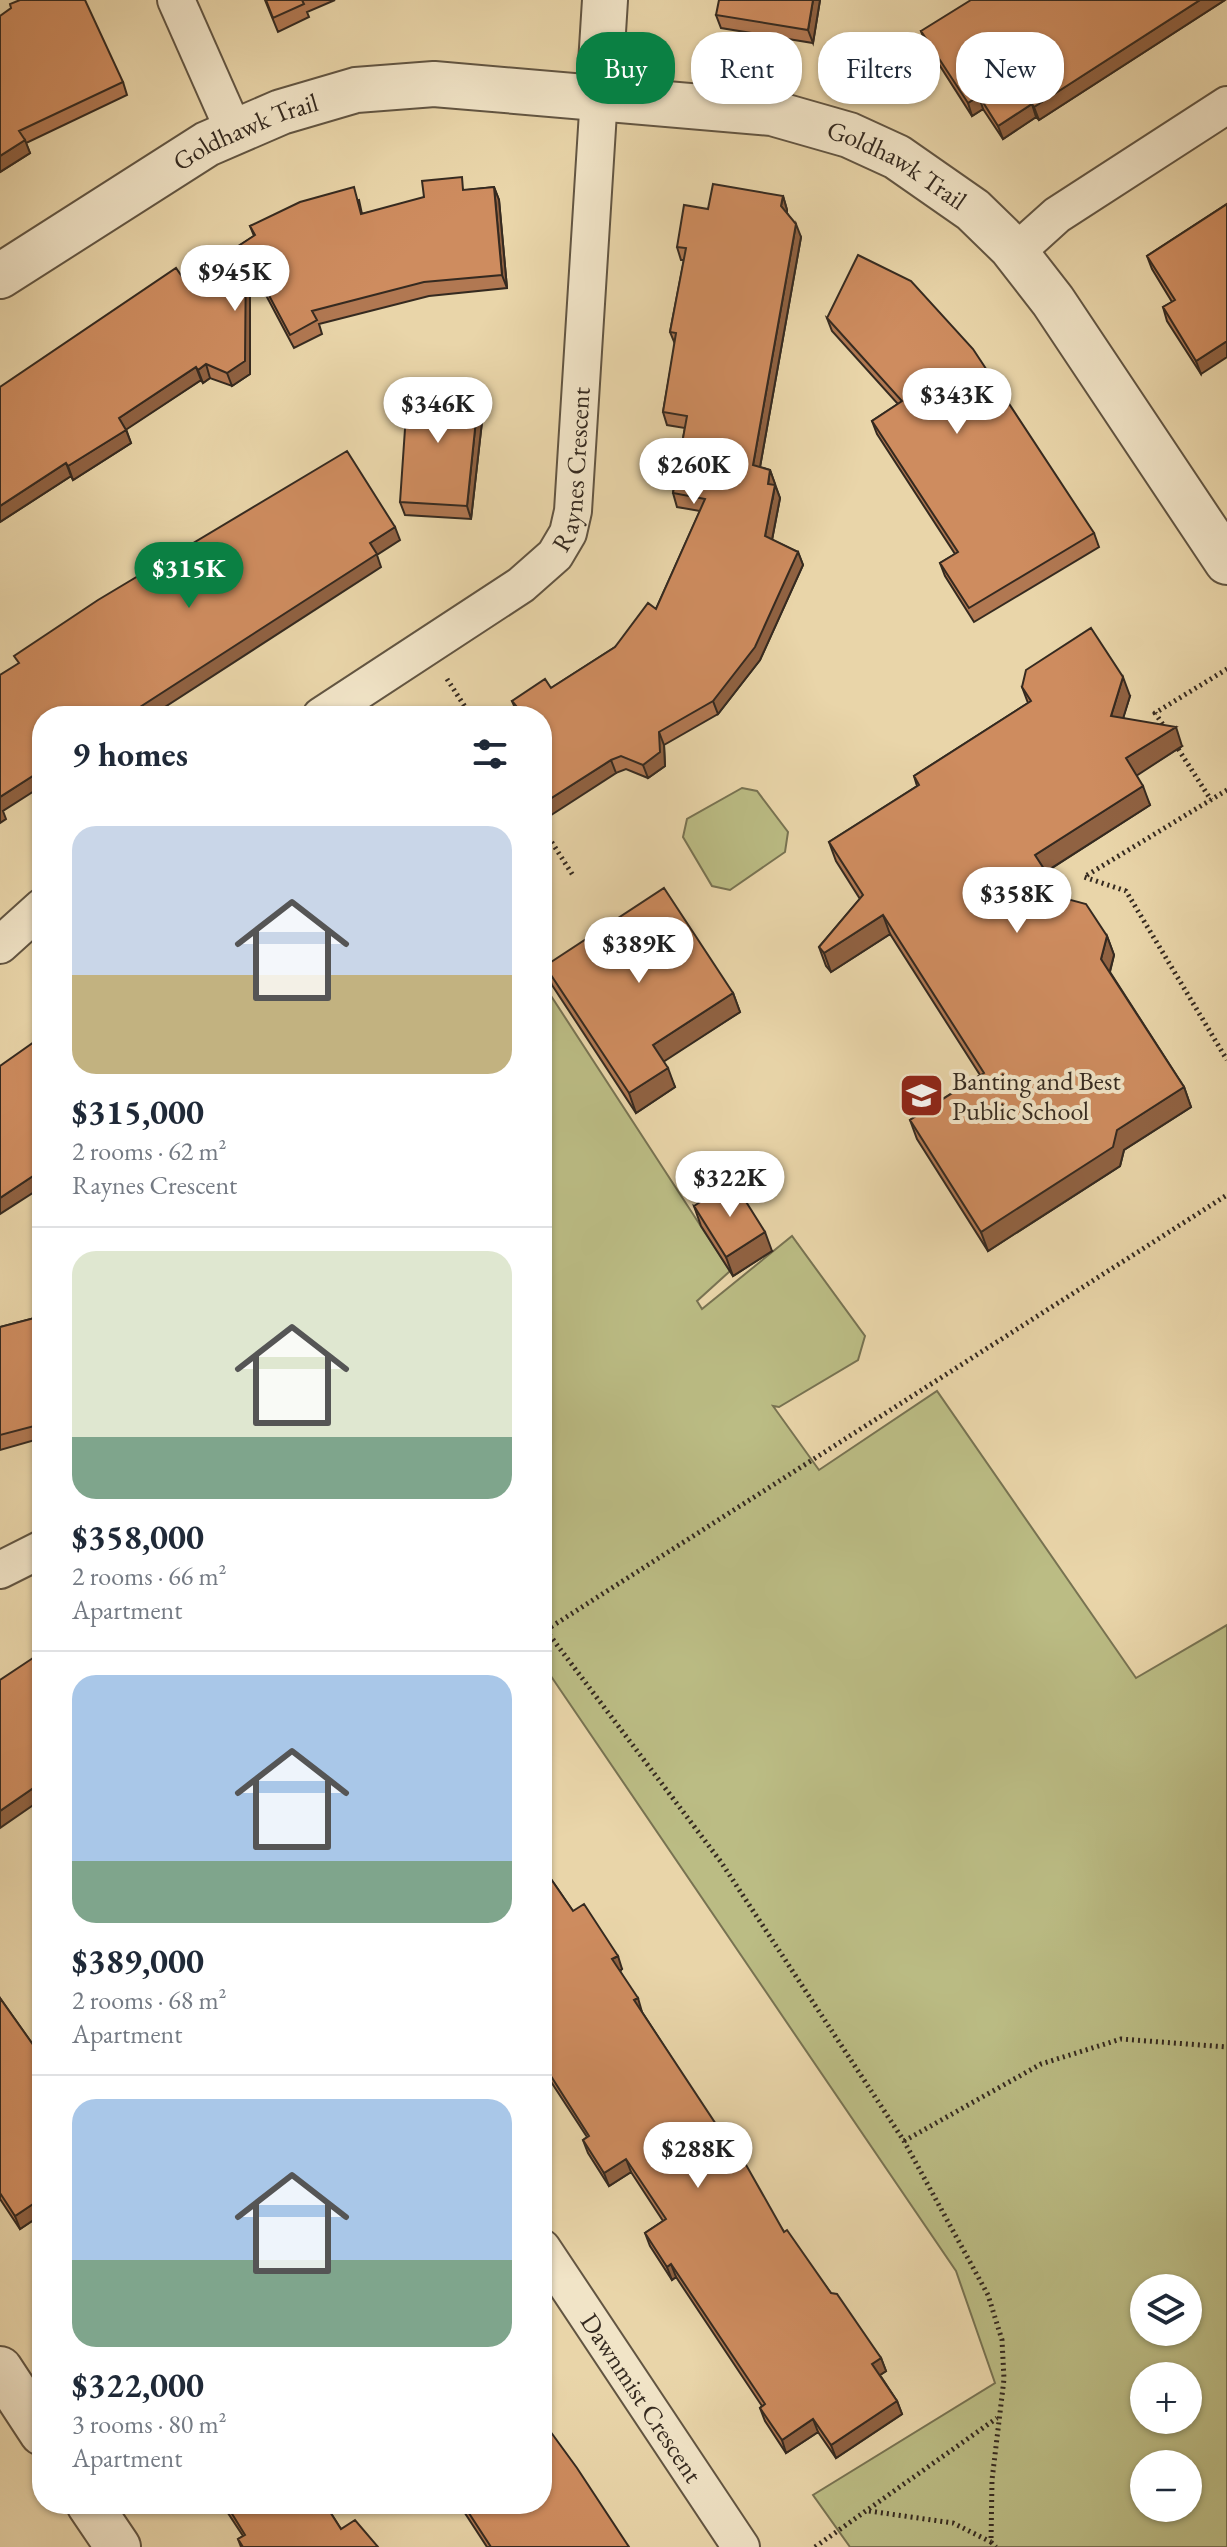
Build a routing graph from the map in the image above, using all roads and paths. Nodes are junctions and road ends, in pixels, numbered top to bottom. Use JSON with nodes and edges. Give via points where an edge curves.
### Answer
{"nodes":[{"id":1,"x":176,"y":0,"type":"edge"},
{"id":2,"x":605,"y":0,"type":"edge"},
{"id":3,"x":603,"y":32,"type":"edge"},
{"id":4,"x":576,"y":95,"type":"edge"},
{"id":5,"x":675,"y":103,"type":"edge"},
{"id":6,"x":598,"y":104,"type":"edge"},
{"id":7,"x":1227,"y":105,"type":"edge"},
{"id":8,"x":234,"y":131,"type":"junction"},
{"id":9,"x":1016,"y":252,"type":"junction"},
{"id":10,"x":0,"y":276,"type":"edge"},
{"id":11,"x":1227,"y":562,"type":"edge"},
{"id":12,"x":1227,"y":669,"type":"edge"},
{"id":13,"x":336,"y":706,"type":"edge"},
{"id":14,"x":1227,"y":790,"type":"edge"},
{"id":15,"x":1211,"y":800,"type":"junction"},
{"id":16,"x":552,"y":843,"type":"edge"},
{"id":17,"x":574,"y":877,"type":"dead end"},
{"id":18,"x":32,"y":916,"type":"edge"},
{"id":19,"x":0,"y":945,"type":"edge"},
{"id":20,"x":1227,"y":1060,"type":"edge"},
{"id":21,"x":1227,"y":1195,"type":"edge"},
{"id":22,"x":32,"y":1554,"type":"edge"},
{"id":23,"x":0,"y":1570,"type":"edge"},
{"id":24,"x":552,"y":1623,"type":"edge"},
{"id":25,"x":552,"y":1639,"type":"edge"},
{"id":26,"x":1227,"y":2047,"type":"edge"},
{"id":27,"x":904,"y":2141,"type":"junction"},
{"id":28,"x":552,"y":2263,"type":"edge"},
{"id":29,"x":0,"y":2369,"type":"edge"},
{"id":30,"x":32,"y":2418,"type":"edge"},
{"id":31,"x":998,"y":2418,"type":"junction"},
{"id":32,"x":868,"y":2510,"type":"junction"},
{"id":33,"x":96,"y":2514,"type":"edge"},
{"id":34,"x":994,"y":2544,"type":"edge"},
{"id":35,"x":118,"y":2547,"type":"edge"},
{"id":36,"x":741,"y":2547,"type":"edge"},
{"id":37,"x":815,"y":2547,"type":"edge"}],
"edges":[{"from":1,"to":8,"type":"street"},
{"from":2,"to":3,"type":"street"},
{"from":4,"to":8,"type":"street","name":"Goldhawk Trail","via":[[400,84],[314,102]]},
{"from":5,"to":9,"type":"street","name":"Goldhawk Trail","via":[[747,109],[849,135],[931,178]]},
{"from":6,"to":13,"type":"street","name":"Raynes Crescent","via":[[568,533],[555,555],[521,585]]},
{"from":7,"to":9,"type":"street","via":[[1057,215]]},
{"from":8,"to":10,"type":"street","name":"Goldhawk Trail"},
{"from":9,"to":11,"type":"street","name":"Goldhawk Trail"},
{"from":12,"to":15,"type":"path","via":[[1155,713]]},
{"from":14,"to":15,"type":"path"},
{"from":15,"to":20,"type":"path","via":[[1084,877],[1126,891]]},
{"from":16,"to":17,"type":"path"},
{"from":18,"to":19,"type":"street"},
{"from":21,"to":24,"type":"path"},
{"from":22,"to":23,"type":"street"},
{"from":25,"to":27,"type":"path","via":[[721,1862]]},
{"from":26,"to":27,"type":"path","via":[[1121,2039],[1041,2064]]},
{"from":27,"to":31,"type":"path","via":[[988,2295],[1002,2340]]},
{"from":28,"to":36,"type":"street","name":"Dawnmist Crescent"},
{"from":29,"to":30,"type":"street"},
{"from":31,"to":32,"type":"path"},
{"from":31,"to":34,"type":"path"},
{"from":32,"to":34,"type":"path","via":[[953,2523]]},
{"from":32,"to":37,"type":"path"},
{"from":33,"to":35,"type":"street"}]}
